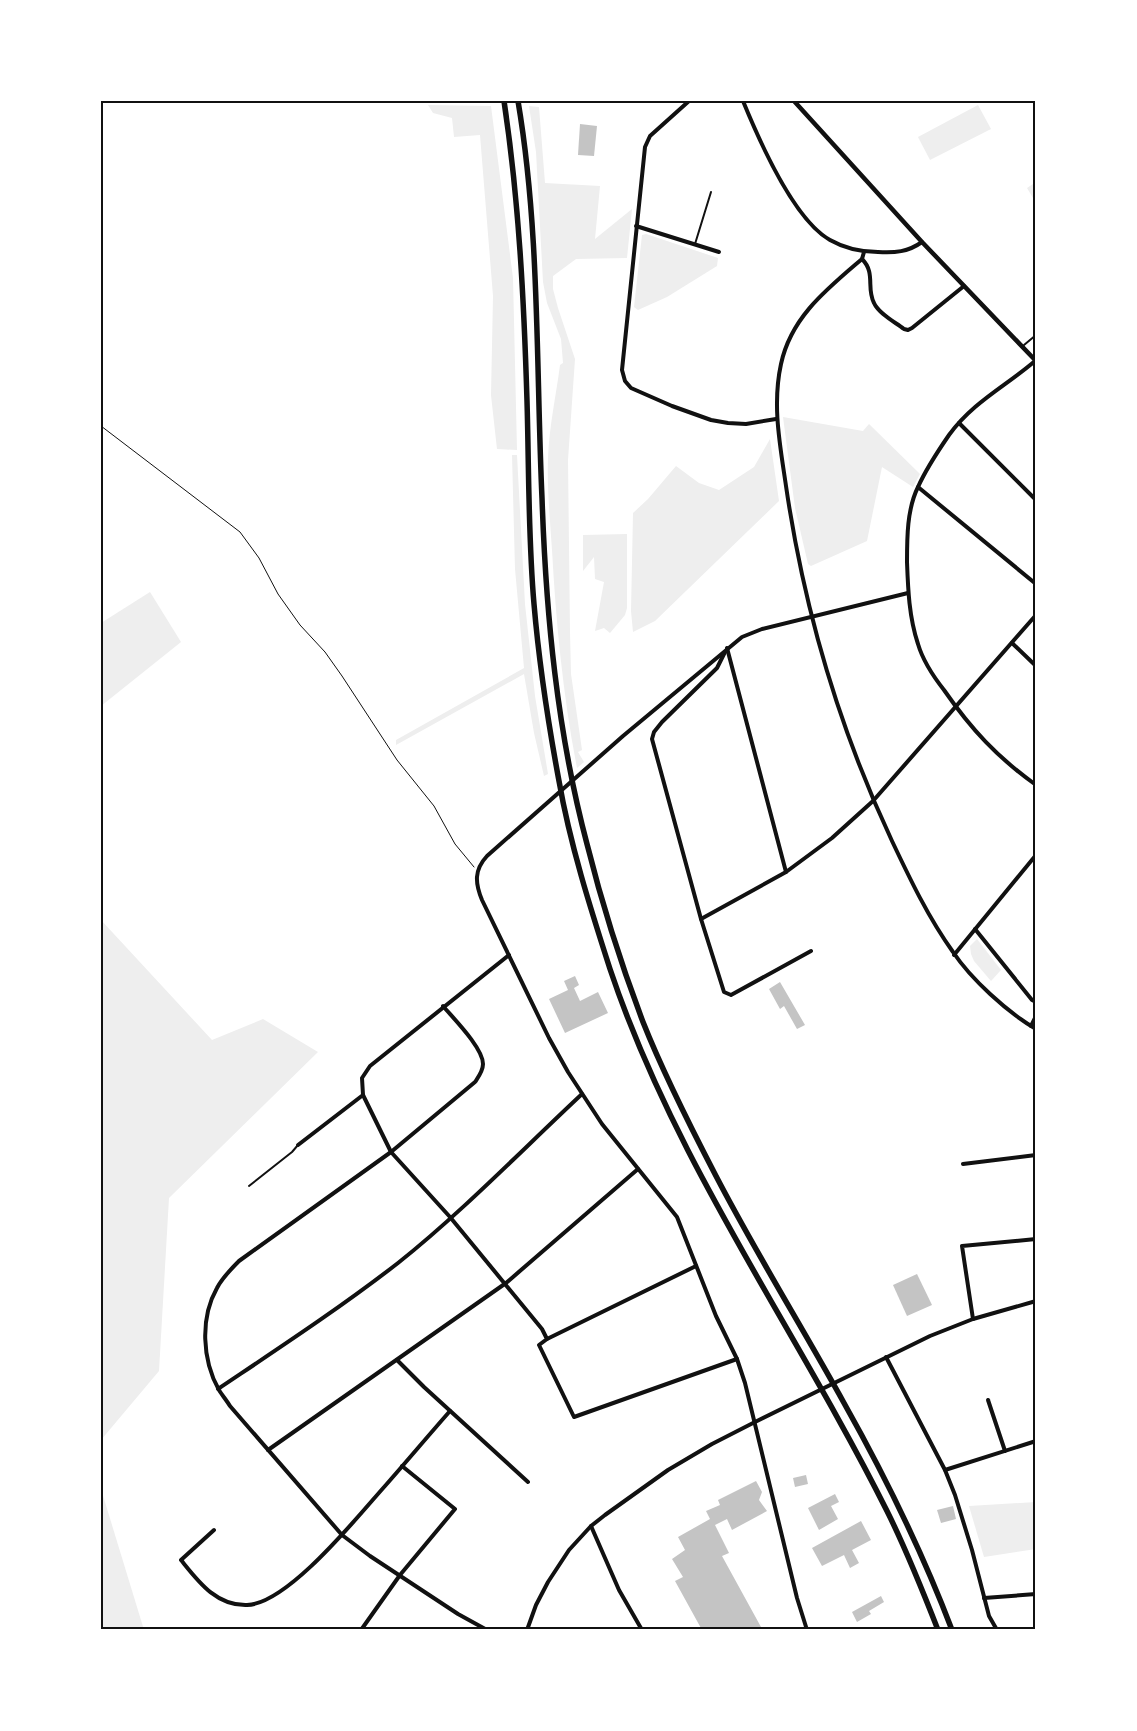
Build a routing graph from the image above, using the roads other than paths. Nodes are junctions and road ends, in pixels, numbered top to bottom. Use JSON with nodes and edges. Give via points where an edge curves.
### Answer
{"nodes":[{"id":1,"x":504,"y":101,"type":"edge"},
{"id":2,"x":518,"y":101,"type":"edge"},
{"id":3,"x":689,"y":101,"type":"edge"},
{"id":4,"x":743,"y":101,"type":"edge"},
{"id":5,"x":794,"y":101,"type":"edge"},
{"id":6,"x":711,"y":192,"type":"dead end"},
{"id":7,"x":636,"y":226,"type":"junction"},
{"id":8,"x":922,"y":242,"type":"junction"},
{"id":9,"x":695,"y":244,"type":"junction"},
{"id":10,"x":719,"y":252,"type":"dead end"},
{"id":11,"x":864,"y":252,"type":"junction"},
{"id":12,"x":862,"y":259,"type":"junction"},
{"id":13,"x":964,"y":286,"type":"junction"},
{"id":14,"x":1036,"y":335,"type":"edge"},
{"id":15,"x":1022,"y":347,"type":"junction"},
{"id":16,"x":1035,"y":361,"type":"edge"},
{"id":17,"x":776,"y":419,"type":"junction"},
{"id":18,"x":959,"y":424,"type":"junction"},
{"id":19,"x":918,"y":487,"type":"junction"},
{"id":20,"x":1036,"y":500,"type":"edge"},
{"id":21,"x":1036,"y":584,"type":"edge"},
{"id":22,"x":908,"y":593,"type":"junction"},
{"id":23,"x":1036,"y":615,"type":"edge"},
{"id":24,"x":812,"y":616,"type":"junction"},
{"id":25,"x":1012,"y":643,"type":"junction"},
{"id":26,"x":727,"y":648,"type":"junction"},
{"id":27,"x":1036,"y":666,"type":"edge"},
{"id":28,"x":956,"y":708,"type":"junction"},
{"id":29,"x":1036,"y":785,"type":"edge"},
{"id":30,"x":873,"y":801,"type":"junction"},
{"id":31,"x":1036,"y":855,"type":"edge"},
{"id":32,"x":786,"y":872,"type":"junction"},
{"id":33,"x":701,"y":919,"type":"junction"},
{"id":34,"x":975,"y":929,"type":"junction"},
{"id":35,"x":811,"y":951,"type":"dead end"},
{"id":36,"x":509,"y":955,"type":"junction"},
{"id":37,"x":954,"y":955,"type":"junction"},
{"id":38,"x":1036,"y":1002,"type":"edge"},
{"id":39,"x":443,"y":1006,"type":"junction"},
{"id":40,"x":1036,"y":1016,"type":"edge"},
{"id":41,"x":1031,"y":1026,"type":"junction"},
{"id":42,"x":1036,"y":1029,"type":"edge"},
{"id":43,"x":582,"y":1094,"type":"junction"},
{"id":44,"x":363,"y":1096,"type":"junction"},
{"id":45,"x":298,"y":1145,"type":"joint"},
{"id":46,"x":391,"y":1152,"type":"junction"},
{"id":47,"x":1036,"y":1155,"type":"edge"},
{"id":48,"x":963,"y":1164,"type":"dead end"},
{"id":49,"x":638,"y":1169,"type":"junction"},
{"id":50,"x":250,"y":1186,"type":"dead end"},
{"id":51,"x":450,"y":1217,"type":"junction"},
{"id":52,"x":1036,"y":1239,"type":"edge"},
{"id":53,"x":696,"y":1266,"type":"junction"},
{"id":54,"x":506,"y":1283,"type":"junction"},
{"id":55,"x":1036,"y":1301,"type":"edge"},
{"id":56,"x":973,"y":1319,"type":"junction"},
{"id":57,"x":547,"y":1338,"type":"junction"},
{"id":58,"x":886,"y":1357,"type":"junction"},
{"id":59,"x":737,"y":1359,"type":"junction"},
{"id":60,"x":397,"y":1360,"type":"junction"},
{"id":61,"x":218,"y":1389,"type":"junction"},
{"id":62,"x":988,"y":1400,"type":"dead end"},
{"id":63,"x":450,"y":1411,"type":"junction"},
{"id":64,"x":755,"y":1422,"type":"junction"},
{"id":65,"x":1036,"y":1441,"type":"edge"},
{"id":66,"x":268,"y":1450,"type":"junction"},
{"id":67,"x":1006,"y":1451,"type":"junction"},
{"id":68,"x":402,"y":1466,"type":"junction"},
{"id":69,"x":945,"y":1470,"type":"junction"},
{"id":70,"x":528,"y":1482,"type":"dead end"},
{"id":71,"x":591,"y":1526,"type":"junction"},
{"id":72,"x":214,"y":1530,"type":"dead end"},
{"id":73,"x":342,"y":1535,"type":"junction"},
{"id":74,"x":400,"y":1575,"type":"junction"},
{"id":75,"x":1036,"y":1594,"type":"edge"},
{"id":76,"x":984,"y":1598,"type":"junction"},
{"id":77,"x":361,"y":1630,"type":"edge"},
{"id":78,"x":488,"y":1630,"type":"edge"},
{"id":79,"x":526,"y":1630,"type":"edge"},
{"id":80,"x":642,"y":1630,"type":"edge"},
{"id":81,"x":806,"y":1630,"type":"edge"},
{"id":82,"x":938,"y":1630,"type":"edge"},
{"id":83,"x":952,"y":1630,"type":"edge"},
{"id":84,"x":997,"y":1630,"type":"edge"}],
"edges":[{"from":1,"to":82,"type":"highway","via":[[522,289],[534,601],[544,694],[564,802],[582,874],[611,970],[652,1073],[707,1188],[886,1509]]},
{"from":2,"to":83,"type":"highway","via":[[533,247],[547,600],[556,688],[576,800],[594,869],[643,1022],[690,1126],[844,1404],[911,1534]]},
{"from":3,"to":7,"type":"street","via":[[646,142]]},
{"from":4,"to":11,"type":"street","via":[[789,194],[806,219],[830,240]]},
{"from":5,"to":8,"type":"street"},
{"from":6,"to":9,"type":"lane"},
{"from":7,"to":9,"type":"street"},
{"from":7,"to":17,"type":"street","via":[[622,370],[625,381],[631,388],[711,420],[746,424]]},
{"from":8,"to":11,"type":"street","via":[[900,252]]},
{"from":8,"to":13,"type":"street"},
{"from":9,"to":10,"type":"street"},
{"from":11,"to":12,"type":"street"},
{"from":12,"to":13,"type":"street","via":[[870,271],[873,302],[904,329],[912,328]]},
{"from":12,"to":17,"type":"street","via":[[816,300],[796,326],[781,362]]},
{"from":13,"to":15,"type":"street"},
{"from":14,"to":15,"type":"lane"},
{"from":15,"to":16,"type":"street"},
{"from":16,"to":18,"type":"street","via":[[972,407]]},
{"from":17,"to":24,"type":"street","via":[[790,511]]},
{"from":18,"to":19,"type":"street"},
{"from":18,"to":20,"type":"street"},
{"from":19,"to":21,"type":"street"},
{"from":19,"to":22,"type":"street","via":[[909,520]]},
{"from":22,"to":24,"type":"street"},
{"from":22,"to":28,"type":"street","via":[[918,645],[926,664]]},
{"from":23,"to":25,"type":"street"},
{"from":24,"to":26,"type":"street","via":[[753,631]]},
{"from":24,"to":30,"type":"street","via":[[836,702]]},
{"from":25,"to":27,"type":"street"},
{"from":25,"to":28,"type":"street"},
{"from":26,"to":32,"type":"street"},
{"from":26,"to":33,"type":"street","via":[[717,668],[662,722],[652,739]]},
{"from":26,"to":36,"type":"street","via":[[481,863],[476,880],[479,892]]},
{"from":28,"to":29,"type":"street","via":[[993,752]]},
{"from":28,"to":30,"type":"street"},
{"from":30,"to":32,"type":"street","via":[[832,838]]},
{"from":30,"to":37,"type":"street","via":[[927,911]]},
{"from":31,"to":34,"type":"street"},
{"from":32,"to":33,"type":"street"},
{"from":33,"to":35,"type":"street","via":[[726,994],[731,995]]},
{"from":34,"to":37,"type":"street"},
{"from":34,"to":38,"type":"street"},
{"from":36,"to":39,"type":"street"},
{"from":36,"to":43,"type":"street","via":[[549,1038]]},
{"from":37,"to":41,"type":"street","via":[[986,990]]},
{"from":39,"to":44,"type":"street","via":[[370,1066],[362,1078]]},
{"from":39,"to":46,"type":"street","via":[[481,1053],[481,1073],[475,1082]]},
{"from":40,"to":41,"type":"street"},
{"from":41,"to":42,"type":"street"},
{"from":43,"to":49,"type":"street"},
{"from":43,"to":51,"type":"street"},
{"from":44,"to":45,"type":"street"},
{"from":44,"to":46,"type":"street"},
{"from":45,"to":50,"type":"lane"},
{"from":46,"to":51,"type":"street"},
{"from":46,"to":61,"type":"street","via":[[257,1247],[235,1265],[217,1287],[205,1329],[207,1357]]},
{"from":47,"to":48,"type":"street"},
{"from":49,"to":53,"type":"street","via":[[677,1217]]},
{"from":49,"to":54,"type":"street"},
{"from":51,"to":54,"type":"street"},
{"from":51,"to":61,"type":"street","via":[[398,1262],[318,1322]]},
{"from":52,"to":56,"type":"street","via":[[962,1246]]},
{"from":53,"to":57,"type":"street"},
{"from":53,"to":59,"type":"street"},
{"from":54,"to":57,"type":"street"},
{"from":54,"to":60,"type":"street"},
{"from":55,"to":56,"type":"street"},
{"from":56,"to":58,"type":"street"},
{"from":57,"to":59,"type":"street","via":[[539,1345],[574,1417]]},
{"from":58,"to":64,"type":"street"},
{"from":58,"to":69,"type":"street"},
{"from":59,"to":64,"type":"street"},
{"from":60,"to":63,"type":"street"},
{"from":60,"to":66,"type":"street"},
{"from":61,"to":66,"type":"street"},
{"from":62,"to":67,"type":"street"},
{"from":63,"to":68,"type":"street"},
{"from":63,"to":70,"type":"street"},
{"from":64,"to":71,"type":"street","via":[[668,1470]]},
{"from":64,"to":81,"type":"street"},
{"from":65,"to":67,"type":"street"},
{"from":66,"to":73,"type":"street"},
{"from":67,"to":69,"type":"street"},
{"from":68,"to":73,"type":"street"},
{"from":68,"to":74,"type":"street","via":[[455,1509]]},
{"from":69,"to":76,"type":"street","via":[[960,1509]]},
{"from":71,"to":79,"type":"street","via":[[569,1550],[548,1582]]},
{"from":71,"to":80,"type":"street","via":[[619,1590]]},
{"from":72,"to":73,"type":"street","via":[[182,1560],[214,1596],[247,1605],[272,1597],[291,1584]]},
{"from":73,"to":74,"type":"street"},
{"from":74,"to":77,"type":"street"},
{"from":74,"to":78,"type":"street"},
{"from":75,"to":76,"type":"street"},
{"from":76,"to":84,"type":"street"}]}
